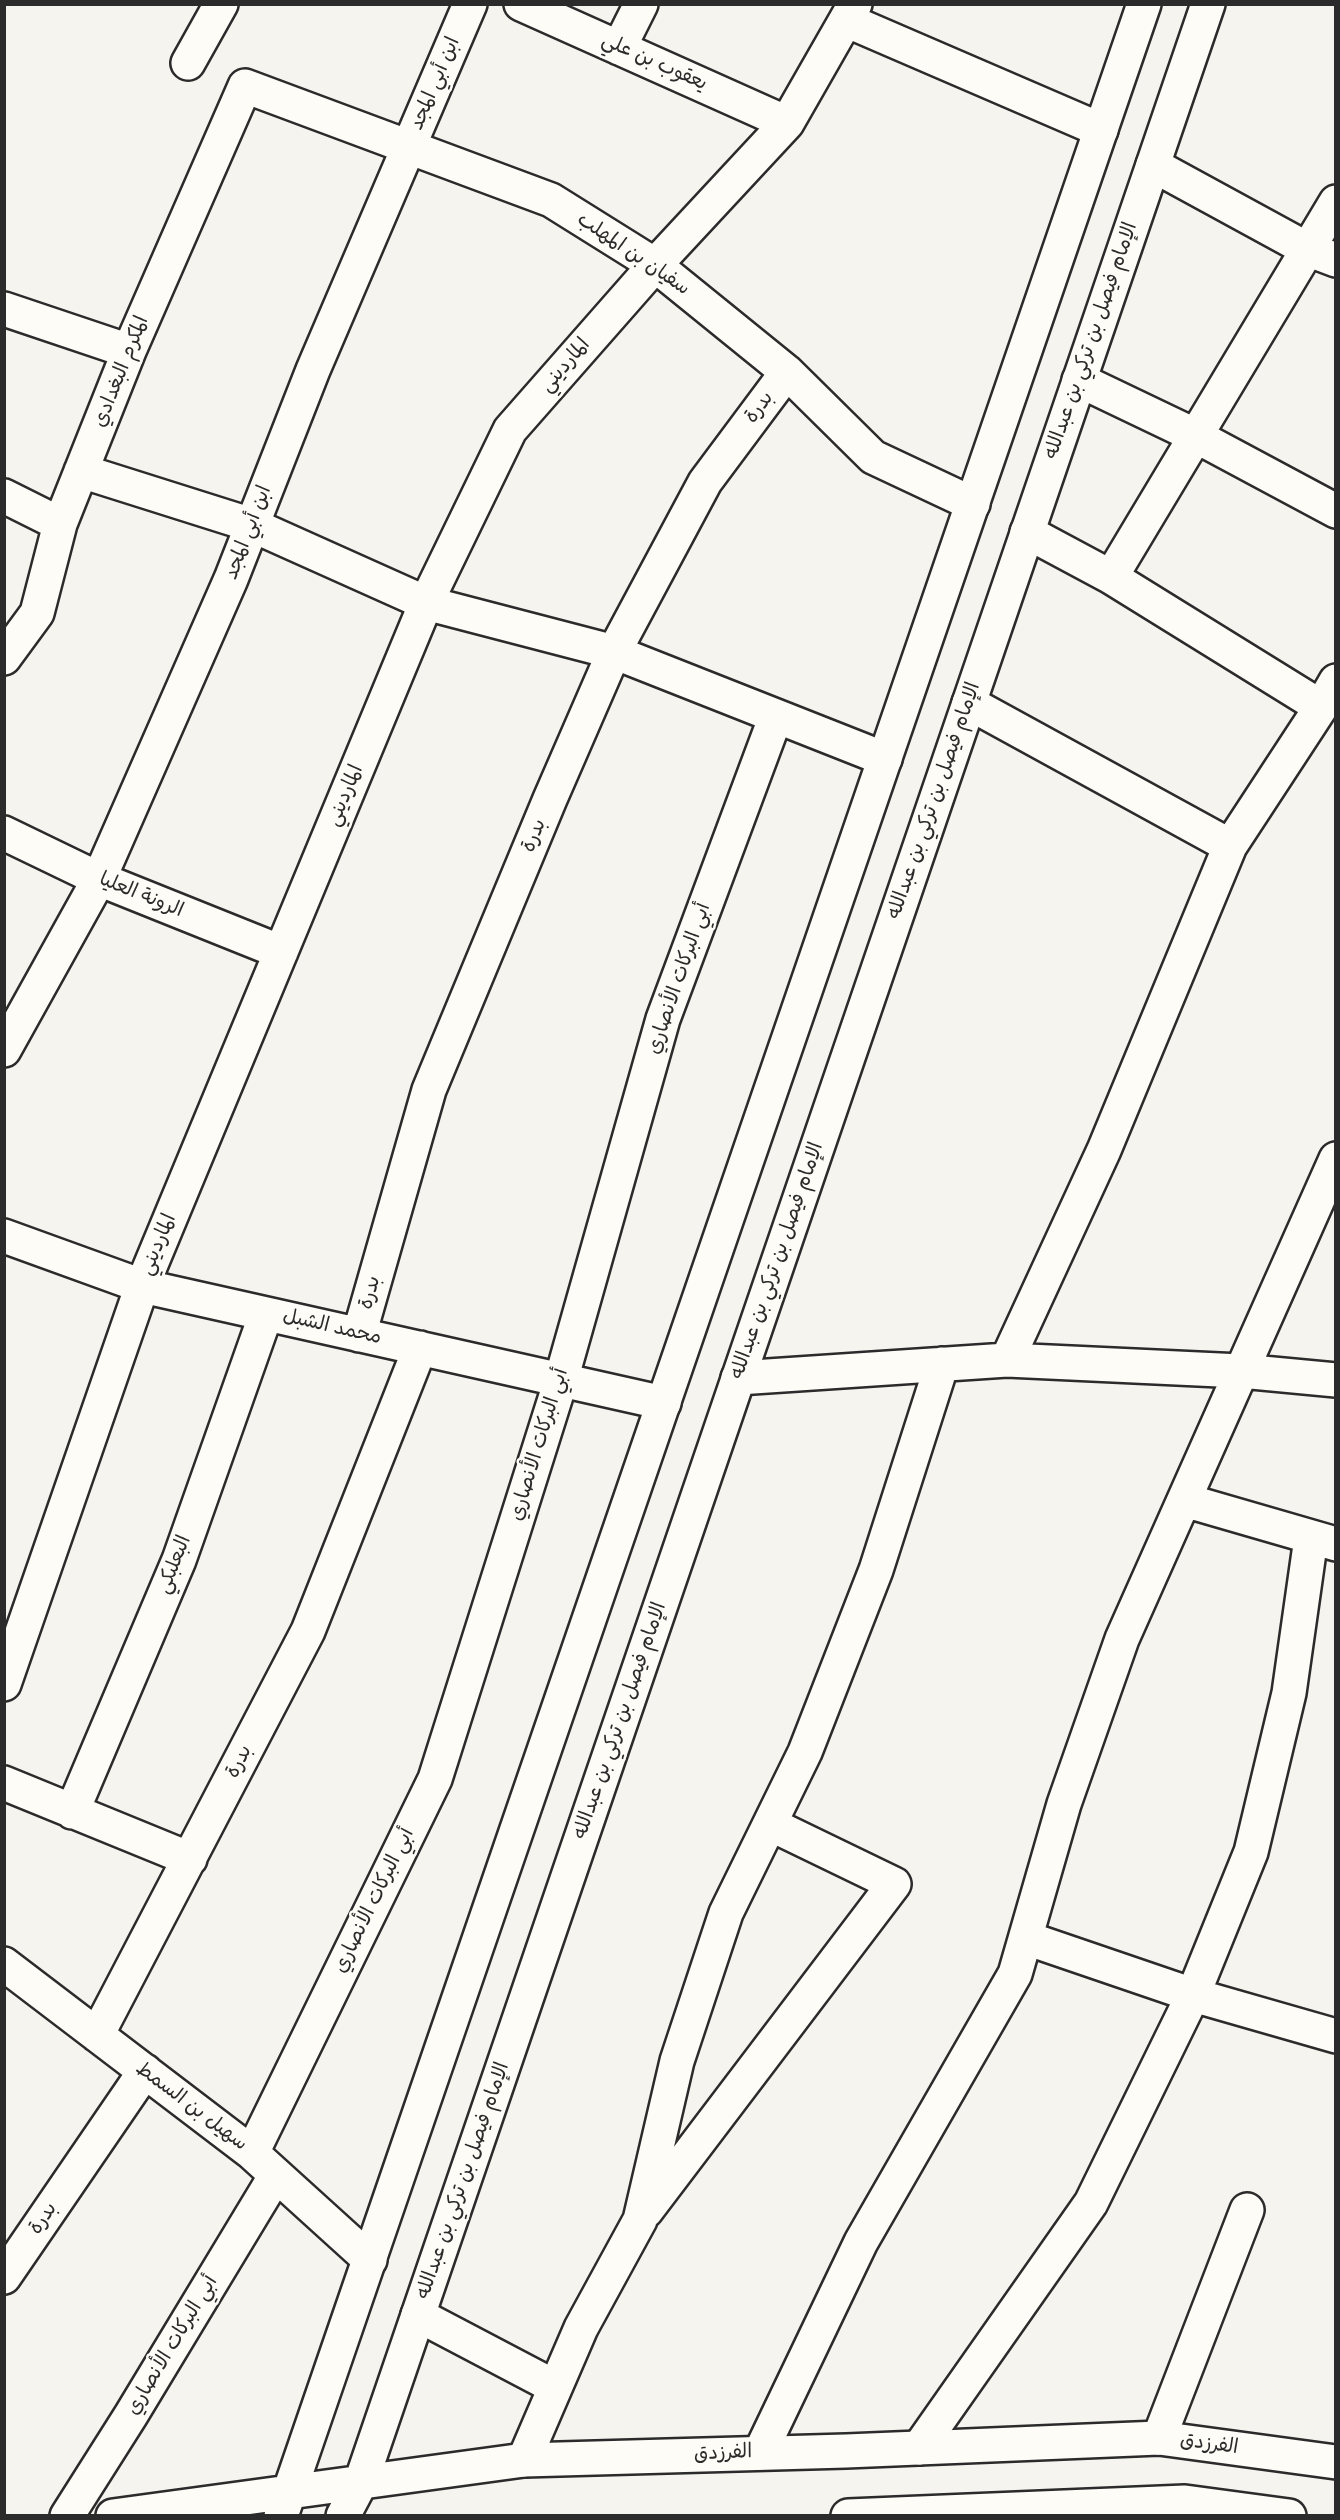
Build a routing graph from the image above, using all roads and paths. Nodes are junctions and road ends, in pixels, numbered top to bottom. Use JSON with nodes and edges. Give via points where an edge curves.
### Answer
{"nodes":[{"id":1,"x":221,"y":4,"type":"edge"},
{"id":2,"x":470,"y":4,"type":"edge"},
{"id":3,"x":520,"y":4,"type":"edge"},
{"id":4,"x":641,"y":4,"type":"edge"},
{"id":5,"x":1144,"y":4,"type":"edge"},
{"id":6,"x":1208,"y":4,"type":"edge"},
{"id":7,"x":851,"y":12,"type":"edge"},
{"id":8,"x":619,"y":48,"type":"junction"},
{"id":9,"x":188,"y":63,"type":"dead end"},
{"id":10,"x":245,"y":86,"type":"joint"},
{"id":11,"x":788,"y":123,"type":"junction"},
{"id":12,"x":1101,"y":130,"type":"junction"},
{"id":13,"x":409,"y":146,"type":"junction"},
{"id":14,"x":1153,"y":165,"type":"junction"},
{"id":15,"x":1335,"y":202,"type":"edge"},
{"id":16,"x":1321,"y":255,"type":"edge"},
{"id":17,"x":655,"y":265,"type":"junction"},
{"id":18,"x":4,"y":309,"type":"edge"},
{"id":19,"x":129,"y":351,"type":"junction"},
{"id":20,"x":786,"y":372,"type":"junction"},
{"id":21,"x":1079,"y":380,"type":"junction"},
{"id":22,"x":1196,"y":436,"type":"junction"},
{"id":23,"x":81,"y":471,"type":"junction"},
{"id":24,"x":4,"y":496,"type":"edge"},
{"id":25,"x":973,"y":504,"type":"junction"},
{"id":26,"x":1335,"y":511,"type":"edge"},
{"id":27,"x":60,"y":524,"type":"junction"},
{"id":28,"x":252,"y":525,"type":"junction"},
{"id":29,"x":1027,"y":532,"type":"junction"},
{"id":30,"x":1111,"y":577,"type":"junction"},
{"id":31,"x":426,"y":603,"type":"junction"},
{"id":32,"x":614,"y":652,"type":"junction"},
{"id":33,"x":4,"y":658,"type":"edge"},
{"id":34,"x":1328,"y":694,"type":"edge"},
{"id":35,"x":969,"y":703,"type":"junction"},
{"id":36,"x":776,"y":716,"type":"junction"},
{"id":37,"x":885,"y":759,"type":"junction"},
{"id":38,"x":4,"y":833,"type":"edge"},
{"id":39,"x":1230,"y":846,"type":"junction"},
{"id":40,"x":99,"y":879,"type":"junction"},
{"id":41,"x":281,"y":952,"type":"junction"},
{"id":42,"x":4,"y":1050,"type":"edge"},
{"id":43,"x":1335,"y":1159,"type":"edge"},
{"id":44,"x":4,"y":1236,"type":"edge"},
{"id":45,"x":142,"y":1286,"type":"junction"},
{"id":46,"x":266,"y":1314,"type":"junction"},
{"id":47,"x":359,"y":1335,"type":"junction"},
{"id":48,"x":420,"y":1348,"type":"junction"},
{"id":49,"x":1007,"y":1360,"type":"junction"},
{"id":50,"x":942,"y":1364,"type":"junction"},
{"id":51,"x":1241,"y":1371,"type":"junction"},
{"id":52,"x":738,"y":1378,"type":"junction"},
{"id":53,"x":561,"y":1380,"type":"junction"},
{"id":54,"x":1335,"y":1380,"type":"edge"},
{"id":55,"x":664,"y":1403,"type":"junction"},
{"id":56,"x":1184,"y":1500,"type":"junction"},
{"id":57,"x":1323,"y":1541,"type":"edge"},
{"id":58,"x":4,"y":1684,"type":"edge"},
{"id":59,"x":4,"y":1783,"type":"edge"},
{"id":60,"x":72,"y":1812,"type":"junction"},
{"id":61,"x":770,"y":1824,"type":"junction"},
{"id":62,"x":190,"y":1859,"type":"junction"},
{"id":63,"x":1026,"y":1938,"type":"junction"},
{"id":64,"x":4,"y":1964,"type":"edge"},
{"id":65,"x":1193,"y":1995,"type":"junction"},
{"id":66,"x":97,"y":2035,"type":"junction"},
{"id":67,"x":1335,"y":2036,"type":"edge"},
{"id":68,"x":145,"y":2071,"type":"junction"},
{"id":69,"x":252,"y":2153,"type":"junction"},
{"id":70,"x":276,"y":2175,"type":"junction"},
{"id":71,"x":1247,"y":2210,"type":"dead end"},
{"id":72,"x":640,"y":2220,"type":"junction"},
{"id":73,"x":370,"y":2260,"type":"junction"},
{"id":74,"x":4,"y":2277,"type":"edge"},
{"id":75,"x":418,"y":2315,"type":"junction"},
{"id":76,"x":555,"y":2387,"type":"junction"},
{"id":77,"x":1159,"y":2438,"type":"junction"},
{"id":78,"x":919,"y":2448,"type":"junction"},
{"id":79,"x":760,"y":2453,"type":"junction"},
{"id":80,"x":524,"y":2460,"type":"junction"},
{"id":81,"x":1335,"y":2462,"type":"edge"},
{"id":82,"x":361,"y":2481,"type":"junction"},
{"id":83,"x":286,"y":2503,"type":"edge"},
{"id":84,"x":1184,"y":2509,"type":"edge"},
{"id":85,"x":924,"y":2514,"type":"edge"},
{"id":86,"x":67,"y":2516,"type":"edge"},
{"id":87,"x":113,"y":2516,"type":"edge"},
{"id":88,"x":343,"y":2516,"type":"edge"},
{"id":89,"x":848,"y":2516,"type":"edge"},
{"id":90,"x":1289,"y":2516,"type":"edge"}],
"edges":[{"from":1,"to":9,"type":"street"},
{"from":2,"to":13,"type":"street","name":"ابن أبي المجد"},
{"from":3,"to":8,"type":"street","name":"يعقوب بن علي"},
{"from":4,"to":8,"type":"street"},
{"from":5,"to":12,"type":"street"},
{"from":6,"to":14,"type":"street","name":"الإمام فيصل بن تركي بن عبدالله"},
{"from":7,"to":11,"type":"street","name":"المارديني"},
{"from":7,"to":12,"type":"street"},
{"from":8,"to":11,"type":"street","name":"يعقوب بن علي"},
{"from":10,"to":13,"type":"street","name":"سفيان بن المهلب"},
{"from":10,"to":19,"type":"street","name":"المكرم البغدادي"},
{"from":11,"to":17,"type":"street","name":"المارديني"},
{"from":12,"to":25,"type":"street"},
{"from":13,"to":17,"type":"street","name":"سفيان بن المهلب","via":[[551,200]]},
{"from":13,"to":28,"type":"street","name":"ابن أبي المجد","via":[[313,369]]},
{"from":14,"to":16,"type":"street"},
{"from":14,"to":21,"type":"street","name":"الإمام فيصل بن تركي بن عبدالله"},
{"from":15,"to":16,"type":"street"},
{"from":16,"to":22,"type":"street"},
{"from":17,"to":20,"type":"street","name":"سفيان بن المهلب"},
{"from":17,"to":31,"type":"street","name":"المارديني","via":[[510,430]]},
{"from":18,"to":19,"type":"street"},
{"from":19,"to":23,"type":"street","name":"المكرم البغدادي"},
{"from":20,"to":25,"type":"street","name":"سفيان بن المهلب","via":[[873,457]]},
{"from":20,"to":32,"type":"street","name":"بدرة","via":[[705,482]]},
{"from":21,"to":22,"type":"street"},
{"from":21,"to":29,"type":"street","name":"الإمام فيصل بن تركي بن عبدالله"},
{"from":22,"to":26,"type":"street"},
{"from":22,"to":30,"type":"street"},
{"from":23,"to":27,"type":"street","name":"المكرم البغدادي"},
{"from":23,"to":28,"type":"street"},
{"from":24,"to":27,"type":"street"},
{"from":25,"to":37,"type":"street"},
{"from":27,"to":33,"type":"street","name":"المكرم البغدادي","via":[[37,613]]},
{"from":28,"to":31,"type":"street"},
{"from":28,"to":40,"type":"street","name":"ابن أبي المجد"},
{"from":29,"to":30,"type":"street"},
{"from":29,"to":35,"type":"street","name":"الإمام فيصل بن تركي بن عبدالله"},
{"from":30,"to":34,"type":"street"},
{"from":31,"to":32,"type":"street"},
{"from":31,"to":41,"type":"street","name":"المارديني"},
{"from":32,"to":36,"type":"street"},
{"from":32,"to":47,"type":"street","name":"بدرة","via":[[429,1090]]},
{"from":34,"to":39,"type":"street"},
{"from":35,"to":39,"type":"street"},
{"from":35,"to":52,"type":"street","name":"الإمام فيصل بن تركي بن عبدالله"},
{"from":36,"to":37,"type":"street"},
{"from":36,"to":53,"type":"street","name":"أبي البركات الأنصاري","via":[[663,1019]]},
{"from":37,"to":55,"type":"street"},
{"from":38,"to":40,"type":"street","name":"الرونة العليا"},
{"from":39,"to":49,"type":"street","via":[[1104,1150]]},
{"from":40,"to":41,"type":"street","name":"الرونة العليا"},
{"from":40,"to":42,"type":"street","name":"ابن أبي المجد"},
{"from":41,"to":45,"type":"street","name":"المارديني"},
{"from":43,"to":51,"type":"street"},
{"from":44,"to":45,"type":"street","name":"محمد الشبل"},
{"from":45,"to":46,"type":"street","name":"محمد الشبل"},
{"from":45,"to":58,"type":"street","name":"المارديني"},
{"from":46,"to":47,"type":"street","name":"محمد الشبل"},
{"from":46,"to":60,"type":"street","name":"البعلبكي","via":[[179,1560]]},
{"from":47,"to":48,"type":"street","name":"محمد الشبل"},
{"from":48,"to":53,"type":"street","name":"محمد الشبل"},
{"from":48,"to":62,"type":"street","name":"بدرة","via":[[308,1631]]},
{"from":49,"to":50,"type":"street"},
{"from":49,"to":51,"type":"street"},
{"from":50,"to":52,"type":"street"},
{"from":50,"to":61,"type":"street","via":[[876,1570],[805,1752]]},
{"from":51,"to":54,"type":"street"},
{"from":51,"to":56,"type":"street"},
{"from":52,"to":75,"type":"street","name":"الإمام فيصل بن تركي بن عبدالله"},
{"from":53,"to":55,"type":"street","name":"محمد الشبل"},
{"from":53,"to":69,"type":"street","name":"أبي البركات الأنصاري","via":[[435,1779]]},
{"from":55,"to":73,"type":"street"},
{"from":56,"to":57,"type":"street"},
{"from":56,"to":63,"type":"street","via":[[1122,1639],[1064,1804]]},
{"from":57,"to":65,"type":"street","via":[[1251,1852]]},
{"from":59,"to":60,"type":"street"},
{"from":60,"to":62,"type":"street"},
{"from":61,"to":72,"type":"street","via":[[726,1913],[681,2050]]},
{"from":61,"to":72,"type":"street","via":[[894,1884]]},
{"from":62,"to":66,"type":"street","name":"بدرة"},
{"from":63,"to":65,"type":"street"},
{"from":63,"to":79,"type":"street","via":[[1015,1974],[861,2242]]},
{"from":64,"to":66,"type":"street","name":"سهيل بن السمط"},
{"from":65,"to":67,"type":"street"},
{"from":65,"to":78,"type":"street","via":[[1091,2202]]},
{"from":66,"to":68,"type":"street","name":"سهيل بن السمط"},
{"from":68,"to":69,"type":"street","name":"سهيل بن السمط"},
{"from":68,"to":74,"type":"street","name":"بدرة"},
{"from":69,"to":70,"type":"street","name":"سهيل بن السمط"},
{"from":70,"to":73,"type":"street","name":"سهيل بن السمط"},
{"from":70,"to":86,"type":"street","name":"أبي البركات الأنصاري"},
{"from":71,"to":77,"type":"street"},
{"from":72,"to":76,"type":"street","via":[[581,2328]]},
{"from":73,"to":83,"type":"street"},
{"from":75,"to":76,"type":"street"},
{"from":75,"to":82,"type":"street","name":"الإمام فيصل بن تركي بن عبدالله"},
{"from":76,"to":80,"type":"street"},
{"from":77,"to":78,"type":"street","name":"الفرزدق"},
{"from":77,"to":81,"type":"street","name":"الفرزدق"},
{"from":78,"to":79,"type":"street","name":"الفرزدق"},
{"from":79,"to":80,"type":"street","name":"الفرزدق"},
{"from":80,"to":82,"type":"street","name":"الفرزدق"},
{"from":82,"to":83,"type":"street","name":"الفرزدق"},
{"from":82,"to":88,"type":"street","name":"الإمام فيصل بن تركي بن عبدالله"},
{"from":83,"to":87,"type":"street","name":"الفرزدق"},
{"from":84,"to":85,"type":"street"},
{"from":84,"to":90,"type":"street"},
{"from":85,"to":89,"type":"street"}]}
